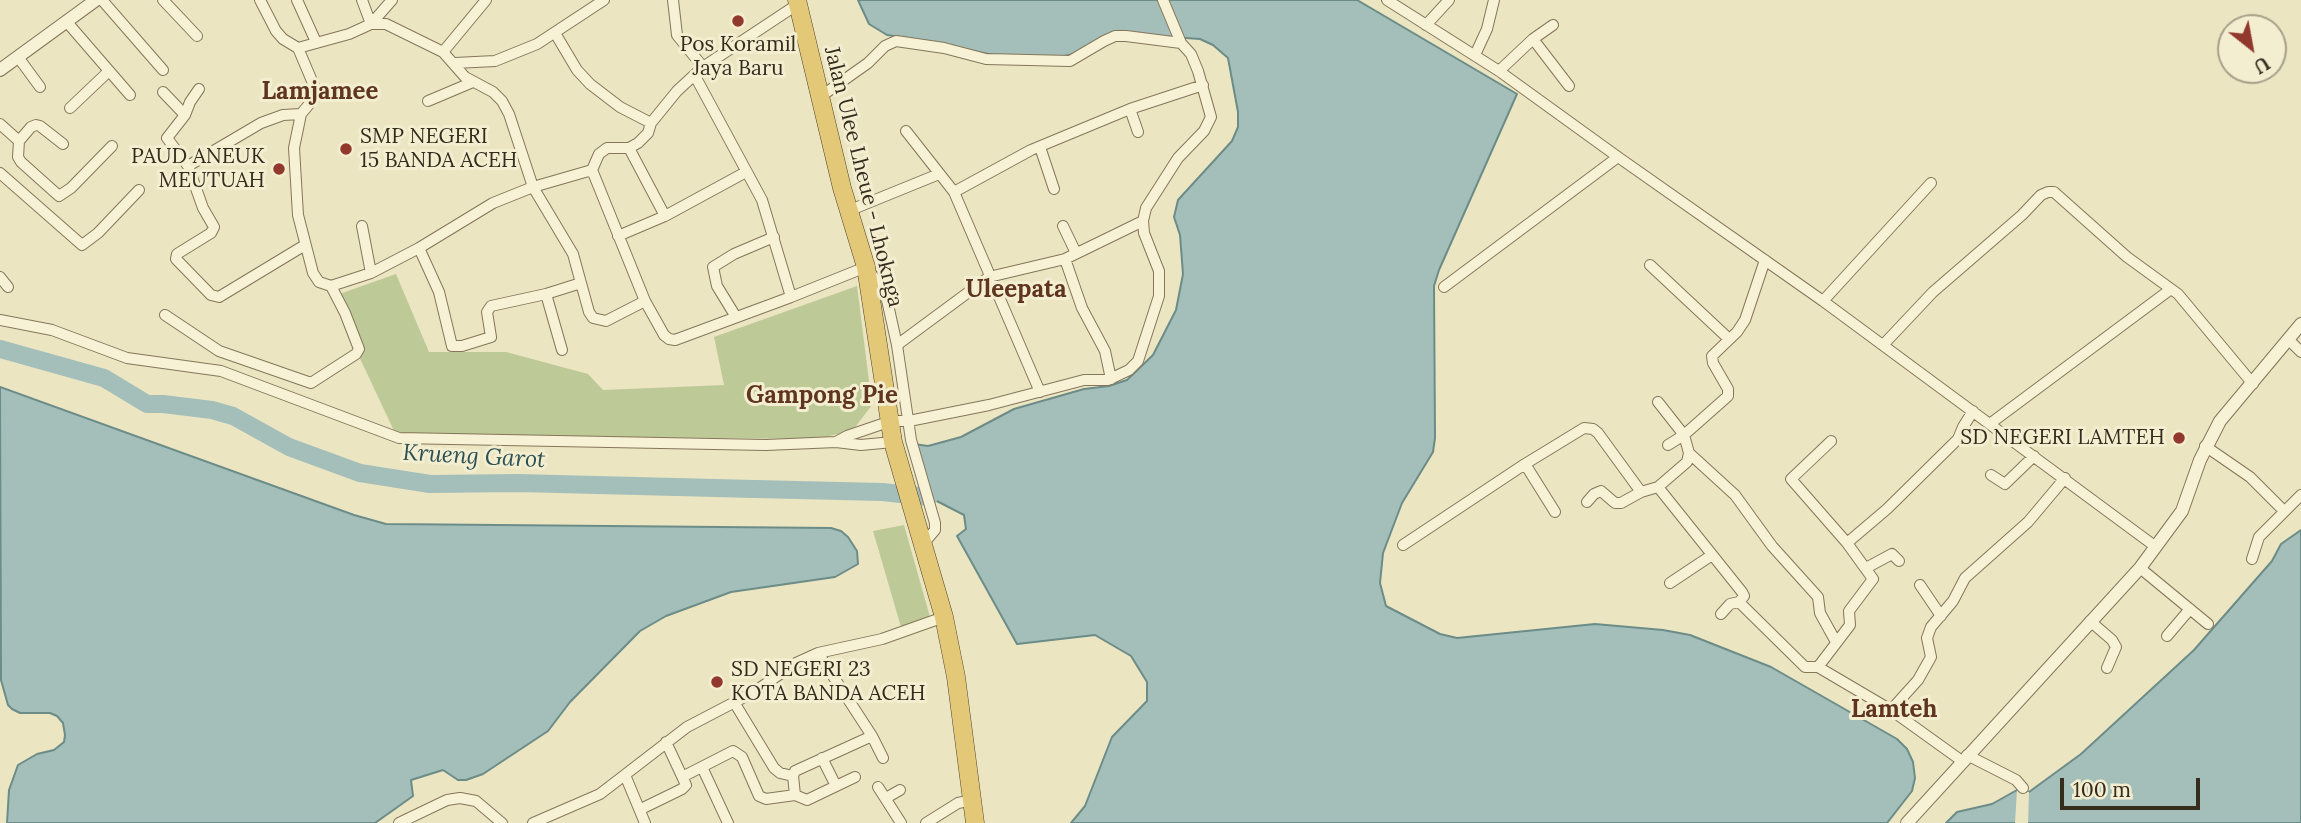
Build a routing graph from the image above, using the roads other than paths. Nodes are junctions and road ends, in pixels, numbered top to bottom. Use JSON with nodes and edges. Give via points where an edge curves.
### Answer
{"nodes":[{"id":1,"x":96,"y":0,"type":"edge"},
{"id":2,"x":102,"y":0,"type":"edge"},
{"id":3,"x":163,"y":0,"type":"edge"},
{"id":4,"x":260,"y":0,"type":"edge"},
{"id":5,"x":297,"y":0,"type":"edge"},
{"id":6,"x":362,"y":0,"type":"edge"},
{"id":7,"x":392,"y":0,"type":"edge"},
{"id":8,"x":486,"y":0,"type":"edge"},
{"id":9,"x":604,"y":0,"type":"edge"},
{"id":10,"x":673,"y":0,"type":"edge"},
{"id":11,"x":1163,"y":0,"type":"edge"},
{"id":12,"x":1387,"y":0,"type":"edge"},
{"id":13,"x":1449,"y":0,"type":"edge"},
{"id":14,"x":1494,"y":0,"type":"edge"},
{"id":15,"x":797,"y":2,"type":"edge"},
{"id":16,"x":66,"y":21,"type":"junction"},
{"id":17,"x":371,"y":24,"type":"junction"},
{"id":18,"x":1426,"y":24,"type":"junction"},
{"id":19,"x":1553,"y":25,"type":"dead end"},
{"id":20,"x":555,"y":33,"type":"junction"},
{"id":21,"x":197,"y":36,"type":"dead end"},
{"id":22,"x":1533,"y":39,"type":"junction"},
{"id":23,"x":316,"y":42,"type":"junction"},
{"id":24,"x":1180,"y":42,"type":"junction"},
{"id":25,"x":298,"y":48,"type":"junction"},
{"id":26,"x":443,"y":52,"type":"junction"},
{"id":27,"x":1475,"y":55,"type":"junction"},
{"id":28,"x":18,"y":57,"type":"junction"},
{"id":29,"x":454,"y":62,"type":"junction"},
{"id":30,"x":703,"y":67,"type":"junction"},
{"id":31,"x":0,"y":70,"type":"edge"},
{"id":32,"x":163,"y":70,"type":"dead end"},
{"id":33,"x":109,"y":71,"type":"junction"},
{"id":34,"x":1499,"y":71,"type":"junction"},
{"id":35,"x":695,"y":76,"type":"junction"},
{"id":36,"x":473,"y":82,"type":"junction"},
{"id":37,"x":1203,"y":85,"type":"junction"},
{"id":38,"x":1569,"y":86,"type":"dead end"},
{"id":39,"x":40,"y":87,"type":"dead end"},
{"id":40,"x":199,"y":89,"type":"dead end"},
{"id":41,"x":163,"y":92,"type":"dead end"},
{"id":42,"x":130,"y":95,"type":"dead end"},
{"id":43,"x":820,"y":97,"type":"junction"},
{"id":44,"x":428,"y":101,"type":"dead end"},
{"id":45,"x":70,"y":108,"type":"dead end"},
{"id":46,"x":1130,"y":110,"type":"junction"},
{"id":47,"x":301,"y":114,"type":"junction"},
{"id":48,"x":186,"y":115,"type":"junction"},
{"id":49,"x":651,"y":123,"type":"junction"},
{"id":50,"x":0,"y":124,"type":"edge"},
{"id":51,"x":906,"y":131,"type":"dead end"},
{"id":52,"x":1138,"y":132,"type":"dead end"},
{"id":53,"x":19,"y":141,"type":"junction"},
{"id":54,"x":63,"y":144,"type":"dead end"},
{"id":55,"x":112,"y":146,"type":"dead end"},
{"id":56,"x":1040,"y":147,"type":"junction"},
{"id":57,"x":629,"y":148,"type":"junction"},
{"id":58,"x":1618,"y":157,"type":"junction"},
{"id":59,"x":188,"y":166,"type":"junction"},
{"id":60,"x":592,"y":170,"type":"junction"},
{"id":61,"x":746,"y":172,"type":"junction"},
{"id":62,"x":0,"y":173,"type":"edge"},
{"id":63,"x":939,"y":174,"type":"junction"},
{"id":64,"x":1931,"y":183,"type":"dead end"},
{"id":65,"x":533,"y":187,"type":"junction"},
{"id":66,"x":1054,"y":189,"type":"dead end"},
{"id":67,"x":139,"y":190,"type":"dead end"},
{"id":68,"x":954,"y":192,"type":"junction"},
{"id":69,"x":59,"y":196,"type":"junction"},
{"id":70,"x":848,"y":211,"type":"junction"},
{"id":71,"x":44,"y":213,"type":"junction"},
{"id":72,"x":666,"y":216,"type":"junction"},
{"id":73,"x":1143,"y":221,"type":"junction"},
{"id":74,"x":362,"y":226,"type":"dead end"},
{"id":75,"x":1063,"y":226,"type":"dead end"},
{"id":76,"x":618,"y":236,"type":"junction"},
{"id":77,"x":774,"y":237,"type":"junction"},
{"id":78,"x":305,"y":245,"type":"junction"},
{"id":79,"x":419,"y":248,"type":"junction"},
{"id":80,"x":1076,"y":253,"type":"junction"},
{"id":81,"x":1065,"y":260,"type":"junction"},
{"id":82,"x":1765,"y":260,"type":"junction"},
{"id":83,"x":1650,"y":265,"type":"dead end"},
{"id":84,"x":866,"y":267,"type":"junction"},
{"id":85,"x":371,"y":273,"type":"junction"},
{"id":86,"x":0,"y":277,"type":"edge"},
{"id":87,"x":989,"y":277,"type":"junction"},
{"id":88,"x":581,"y":283,"type":"junction"},
{"id":89,"x":331,"y":286,"type":"junction"},
{"id":90,"x":8,"y":287,"type":"dead end"},
{"id":91,"x":1444,"y":287,"type":"dead end"},
{"id":92,"x":2171,"y":289,"type":"junction"},
{"id":93,"x":547,"y":294,"type":"junction"},
{"id":94,"x":791,"y":297,"type":"junction"},
{"id":95,"x":645,"y":301,"type":"junction"},
{"id":96,"x":1823,"y":301,"type":"junction"},
{"id":97,"x":165,"y":314,"type":"dead end"},
{"id":98,"x":736,"y":317,"type":"junction"},
{"id":99,"x":0,"y":320,"type":"edge"},
{"id":100,"x":2301,"y":324,"type":"edge"},
{"id":101,"x":1729,"y":339,"type":"junction"},
{"id":102,"x":2289,"y":340,"type":"junction"},
{"id":103,"x":897,"y":345,"type":"junction"},
{"id":104,"x":1883,"y":345,"type":"junction"},
{"id":105,"x":562,"y":350,"type":"dead end"},
{"id":106,"x":2301,"y":352,"type":"edge"},
{"id":107,"x":1111,"y":379,"type":"junction"},
{"id":108,"x":2253,"y":384,"type":"junction"},
{"id":109,"x":1040,"y":392,"type":"junction"},
{"id":110,"x":1658,"y":402,"type":"dead end"},
{"id":111,"x":1973,"y":411,"type":"junction"},
{"id":112,"x":891,"y":421,"type":"junction"},
{"id":113,"x":909,"y":421,"type":"junction"},
{"id":114,"x":1991,"y":423,"type":"junction"},
{"id":115,"x":1684,"y":435,"type":"junction"},
{"id":116,"x":1831,"y":441,"type":"dead end"},
{"id":117,"x":836,"y":442,"type":"junction"},
{"id":118,"x":900,"y":443,"type":"junction"},
{"id":119,"x":1668,"y":445,"type":"dead end"},
{"id":120,"x":2205,"y":446,"type":"junction"},
{"id":121,"x":1689,"y":453,"type":"junction"},
{"id":122,"x":2034,"y":456,"type":"junction"},
{"id":123,"x":1525,"y":464,"type":"junction"},
{"id":124,"x":1991,"y":475,"type":"dead end"},
{"id":125,"x":2065,"y":478,"type":"junction"},
{"id":126,"x":1658,"y":487,"type":"junction"},
{"id":127,"x":1641,"y":492,"type":"junction"},
{"id":128,"x":2301,"y":495,"type":"edge"},
{"id":129,"x":1587,"y":502,"type":"dead end"},
{"id":130,"x":2284,"y":511,"type":"junction"},
{"id":131,"x":1555,"y":512,"type":"dead end"},
{"id":132,"x":1847,"y":543,"type":"junction"},
{"id":133,"x":1404,"y":545,"type":"dead end"},
{"id":134,"x":2156,"y":547,"type":"junction"},
{"id":135,"x":1712,"y":555,"type":"junction"},
{"id":136,"x":2252,"y":559,"type":"dead end"},
{"id":137,"x":1899,"y":561,"type":"dead end"},
{"id":138,"x":1866,"y":568,"type":"junction"},
{"id":139,"x":2140,"y":568,"type":"junction"},
{"id":140,"x":1670,"y":583,"type":"dead end"},
{"id":141,"x":1920,"y":585,"type":"dead end"},
{"id":142,"x":1739,"y":602,"type":"junction"},
{"id":143,"x":2190,"y":609,"type":"junction"},
{"id":144,"x":1721,"y":614,"type":"dead end"},
{"id":145,"x":1941,"y":616,"type":"junction"},
{"id":146,"x":944,"y":617,"type":"junction"},
{"id":147,"x":2090,"y":621,"type":"junction"},
{"id":148,"x":2208,"y":624,"type":"dead end"},
{"id":149,"x":2167,"y":636,"type":"dead end"},
{"id":150,"x":1836,"y":642,"type":"junction"},
{"id":151,"x":818,"y":653,"type":"junction"},
{"id":152,"x":1818,"y":667,"type":"junction"},
{"id":153,"x":2107,"y":668,"type":"dead end"},
{"id":154,"x":734,"y":702,"type":"junction"},
{"id":155,"x":1891,"y":710,"type":"junction"},
{"id":156,"x":872,"y":736,"type":"junction"},
{"id":157,"x":666,"y":742,"type":"junction"},
{"id":158,"x":822,"y":758,"type":"junction"},
{"id":159,"x":883,"y":758,"type":"dead end"},
{"id":160,"x":1965,"y":758,"type":"junction"},
{"id":161,"x":702,"y":767,"type":"junction"},
{"id":162,"x":625,"y":775,"type":"junction"},
{"id":163,"x":684,"y":776,"type":"junction"},
{"id":164,"x":793,"y":776,"type":"junction"},
{"id":165,"x":855,"y":777,"type":"dead end"},
{"id":166,"x":836,"y":786,"type":"junction"},
{"id":167,"x":878,"y":787,"type":"dead end"},
{"id":168,"x":2023,"y":788,"type":"dead end"},
{"id":169,"x":900,"y":790,"type":"dead end"},
{"id":170,"x":795,"y":795,"type":"junction"},
{"id":171,"x":886,"y":797,"type":"junction"},
{"id":172,"x":973,"y":800,"type":"junction"},
{"id":173,"x":641,"y":809,"type":"junction"},
{"id":174,"x":399,"y":823,"type":"edge"},
{"id":175,"x":502,"y":823,"type":"edge"},
{"id":176,"x":533,"y":823,"type":"edge"},
{"id":177,"x":645,"y":823,"type":"edge"},
{"id":178,"x":729,"y":823,"type":"edge"},
{"id":179,"x":901,"y":823,"type":"edge"},
{"id":180,"x":926,"y":823,"type":"edge"},
{"id":181,"x":975,"y":823,"type":"edge"},
{"id":182,"x":1907,"y":823,"type":"edge"}],
"edges":[{"from":1,"to":16,"type":"street"},
{"from":2,"to":32,"type":"street"},
{"from":3,"to":21,"type":"street"},
{"from":4,"to":25,"type":"street","via":[[276,30]]},
{"from":5,"to":23,"type":"street"},
{"from":6,"to":17,"type":"street"},
{"from":7,"to":17,"type":"street"},
{"from":8,"to":26,"type":"street"},
{"from":9,"to":20,"type":"street"},
{"from":10,"to":30,"type":"street","via":[[677,34]]},
{"from":11,"to":24,"type":"street"},
{"from":12,"to":18,"type":"street"},
{"from":13,"to":18,"type":"street"},
{"from":14,"to":27,"type":"street"},
{"from":15,"to":30,"type":"street"},
{"from":15,"to":43,"type":"highway","name":"Jalan Ulee Lheue - Lhoknga"},
{"from":16,"to":28,"type":"street"},
{"from":16,"to":33,"type":"street"},
{"from":17,"to":23,"type":"street"},
{"from":17,"to":26,"type":"street","via":[[386,24]]},
{"from":18,"to":27,"type":"street"},
{"from":19,"to":22,"type":"street"},
{"from":20,"to":29,"type":"street","via":[[495,61]]},
{"from":20,"to":49,"type":"street","via":[[590,84]]},
{"from":22,"to":34,"type":"street"},
{"from":22,"to":38,"type":"street"},
{"from":23,"to":25,"type":"street"},
{"from":24,"to":37,"type":"street","via":[[1191,54]]},
{"from":24,"to":43,"type":"street","via":[[1115,36],[1070,61],[1055,61],[986,59],[896,41]]},
{"from":25,"to":47,"type":"street","via":[[316,96]]},
{"from":26,"to":29,"type":"street"},
{"from":27,"to":34,"type":"street"},
{"from":28,"to":31,"type":"street"},
{"from":28,"to":39,"type":"street"},
{"from":29,"to":36,"type":"street"},
{"from":30,"to":35,"type":"street"},
{"from":33,"to":42,"type":"street"},
{"from":33,"to":45,"type":"street"},
{"from":34,"to":58,"type":"street"},
{"from":35,"to":49,"type":"street"},
{"from":35,"to":61,"type":"street"},
{"from":36,"to":44,"type":"street"},
{"from":36,"to":65,"type":"street","via":[[502,101]]},
{"from":37,"to":46,"type":"street"},
{"from":37,"to":73,"type":"street","via":[[1211,119],[1178,159],[1146,208]]},
{"from":40,"to":48,"type":"street"},
{"from":41,"to":48,"type":"street"},
{"from":43,"to":70,"type":"highway","name":"Jalan Ulee Lheue - Lhoknga"},
{"from":46,"to":52,"type":"street"},
{"from":46,"to":56,"type":"street"},
{"from":47,"to":59,"type":"street","via":[[261,123]]},
{"from":47,"to":78,"type":"street","via":[[294,148],[298,215]]},
{"from":48,"to":59,"type":"street","via":[[167,138]]},
{"from":49,"to":57,"type":"street","via":[[644,139]]},
{"from":50,"to":53,"type":"street"},
{"from":51,"to":63,"type":"street"},
{"from":53,"to":54,"type":"street","via":[[36,125]]},
{"from":53,"to":69,"type":"street","via":[[21,162]]},
{"from":55,"to":69,"type":"street"},
{"from":56,"to":66,"type":"street"},
{"from":56,"to":68,"type":"street"},
{"from":57,"to":60,"type":"street","via":[[603,150]]},
{"from":57,"to":72,"type":"street"},
{"from":58,"to":82,"type":"street"},
{"from":58,"to":91,"type":"street"},
{"from":59,"to":78,"type":"street","via":[[214,227],[176,259],[211,295],[219,297]]},
{"from":60,"to":65,"type":"street"},
{"from":60,"to":76,"type":"street"},
{"from":61,"to":72,"type":"street"},
{"from":61,"to":77,"type":"street"},
{"from":62,"to":71,"type":"street"},
{"from":63,"to":68,"type":"street"},
{"from":63,"to":70,"type":"street"},
{"from":64,"to":96,"type":"street"},
{"from":65,"to":79,"type":"street","via":[[493,203]]},
{"from":65,"to":88,"type":"street","via":[[573,254]]},
{"from":67,"to":71,"type":"street","via":[[85,245]]},
{"from":68,"to":87,"type":"street"},
{"from":69,"to":71,"type":"street"},
{"from":70,"to":84,"type":"highway","name":"Jalan Ulee Lheue - Lhoknga"},
{"from":72,"to":76,"type":"street"},
{"from":73,"to":80,"type":"street"},
{"from":73,"to":107,"type":"street","via":[[1159,271],[1159,296],[1138,360]]},
{"from":74,"to":85,"type":"street"},
{"from":75,"to":80,"type":"street"},
{"from":76,"to":95,"type":"street"},
{"from":77,"to":94,"type":"street"},
{"from":77,"to":98,"type":"street","via":[[713,267],[717,286]]},
{"from":78,"to":89,"type":"street","via":[[313,273],[319,282]]},
{"from":79,"to":85,"type":"street"},
{"from":79,"to":93,"type":"street","via":[[439,292],[452,346],[491,337],[487,312],[491,306]]},
{"from":80,"to":81,"type":"street"},
{"from":81,"to":87,"type":"street"},
{"from":81,"to":107,"type":"street","via":[[1082,308],[1105,351]]},
{"from":82,"to":96,"type":"street"},
{"from":82,"to":101,"type":"street","via":[[1745,320]]},
{"from":83,"to":101,"type":"street"},
{"from":84,"to":94,"type":"street"},
{"from":84,"to":103,"type":"street","via":[[882,288]]},
{"from":84,"to":112,"type":"highway","name":"Jalan Ulee Lheue - Lhoknga"},
{"from":85,"to":89,"type":"street"},
{"from":86,"to":90,"type":"street"},
{"from":87,"to":103,"type":"street"},
{"from":87,"to":109,"type":"street"},
{"from":88,"to":93,"type":"street"},
{"from":88,"to":95,"type":"street","via":[[589,312],[598,320],[614,318]]},
{"from":89,"to":97,"type":"street","via":[[359,349],[311,383],[219,351]]},
{"from":92,"to":104,"type":"street","via":[[2127,257],[2060,195],[2048,192],[1933,292]]},
{"from":92,"to":108,"type":"street"},
{"from":92,"to":114,"type":"street"},
{"from":93,"to":105,"type":"street"},
{"from":94,"to":98,"type":"street"},
{"from":95,"to":98,"type":"street","via":[[669,339]]},
{"from":96,"to":104,"type":"street"},
{"from":99,"to":117,"type":"street","via":[[52,330],[127,358],[221,371],[399,438],[766,445]]},
{"from":100,"to":102,"type":"street"},
{"from":101,"to":115,"type":"street","via":[[1712,356],[1728,396]]},
{"from":102,"to":106,"type":"street"},
{"from":102,"to":108,"type":"street"},
{"from":103,"to":113,"type":"street"},
{"from":104,"to":111,"type":"street"},
{"from":107,"to":109,"type":"street","via":[[1084,380]]},
{"from":108,"to":120,"type":"street"},
{"from":109,"to":113,"type":"street"},
{"from":110,"to":115,"type":"street"},
{"from":111,"to":114,"type":"street"},
{"from":111,"to":132,"type":"street","via":[[1958,439]]},
{"from":112,"to":113,"type":"street"},
{"from":112,"to":117,"type":"street"},
{"from":112,"to":118,"type":"highway","name":"Jalan Ulee Lheue - Lhoknga"},
{"from":113,"to":118,"type":"street"},
{"from":114,"to":122,"type":"street"},
{"from":115,"to":119,"type":"street"},
{"from":115,"to":121,"type":"street"},
{"from":116,"to":132,"type":"street","via":[[1791,479]]},
{"from":117,"to":118,"type":"street"},
{"from":118,"to":146,"type":"highway","name":"Jalan Ulee Lheue - Lhoknga","via":[[924,515],[923,544]]},
{"from":120,"to":130,"type":"street","via":[[2250,477]]},
{"from":120,"to":134,"type":"street","via":[[2182,511]]},
{"from":121,"to":126,"type":"street","via":[[1687,462]]},
{"from":121,"to":150,"type":"street","via":[[1735,495],[1818,597],[1820,613]]},
{"from":122,"to":124,"type":"street","via":[[2005,484]]},
{"from":122,"to":125,"type":"street"},
{"from":123,"to":127,"type":"street","via":[[1589,428],[1598,433]]},
{"from":123,"to":131,"type":"street"},
{"from":123,"to":133,"type":"street"},
{"from":125,"to":134,"type":"street"},
{"from":125,"to":145,"type":"street","via":[[2028,522],[1965,578]]},
{"from":126,"to":127,"type":"street"},
{"from":126,"to":135,"type":"street"},
{"from":127,"to":129,"type":"street","via":[[1615,503],[1601,491]]},
{"from":128,"to":130,"type":"street"},
{"from":130,"to":136,"type":"street","via":[[2259,537]]},
{"from":132,"to":138,"type":"street"},
{"from":134,"to":139,"type":"street"},
{"from":135,"to":140,"type":"street"},
{"from":135,"to":142,"type":"street","via":[[1742,592]]},
{"from":137,"to":138,"type":"street","via":[[1892,554]]},
{"from":138,"to":150,"type":"street","via":[[1872,583],[1849,611],[1850,625]]},
{"from":139,"to":143,"type":"street"},
{"from":139,"to":147,"type":"street"},
{"from":141,"to":145,"type":"street"},
{"from":142,"to":144,"type":"street"},
{"from":142,"to":152,"type":"street","via":[[1801,664]]},
{"from":143,"to":148,"type":"street"},
{"from":143,"to":149,"type":"street"},
{"from":145,"to":155,"type":"street","via":[[1927,638],[1931,657]]},
{"from":146,"to":151,"type":"street","via":[[882,639]]},
{"from":146,"to":172,"type":"highway","name":"Jalan Ulee Lheue - Lhoknga"},
{"from":147,"to":153,"type":"street","via":[[2116,647]]},
{"from":147,"to":160,"type":"street"},
{"from":150,"to":152,"type":"street"},
{"from":151,"to":154,"type":"street"},
{"from":151,"to":156,"type":"street"},
{"from":152,"to":155,"type":"street"},
{"from":154,"to":157,"type":"street"},
{"from":154,"to":164,"type":"street","via":[[774,768]]},
{"from":155,"to":160,"type":"street"},
{"from":156,"to":158,"type":"street"},
{"from":156,"to":159,"type":"street"},
{"from":157,"to":162,"type":"street"},
{"from":157,"to":163,"type":"street"},
{"from":158,"to":164,"type":"street","via":[[799,768]]},
{"from":158,"to":166,"type":"street"},
{"from":160,"to":168,"type":"street","via":[[2017,780]]},
{"from":160,"to":182,"type":"street"},
{"from":161,"to":163,"type":"street"},
{"from":161,"to":170,"type":"street","via":[[737,752],[759,796]]},
{"from":161,"to":178,"type":"street"},
{"from":162,"to":173,"type":"street"},
{"from":162,"to":176,"type":"street","via":[[600,794]]},
{"from":163,"to":173,"type":"street","via":[[684,787]]},
{"from":164,"to":170,"type":"street"},
{"from":165,"to":166,"type":"street"},
{"from":166,"to":170,"type":"street","via":[[807,800]]},
{"from":167,"to":171,"type":"street"},
{"from":169,"to":171,"type":"street"},
{"from":171,"to":179,"type":"street"},
{"from":172,"to":180,"type":"street","via":[[958,803]]},
{"from":172,"to":181,"type":"highway","name":"Jalan Ulee Lheue - Lhoknga"},
{"from":173,"to":177,"type":"street"},
{"from":174,"to":175,"type":"street","via":[[460,798],[476,801]]}]}
